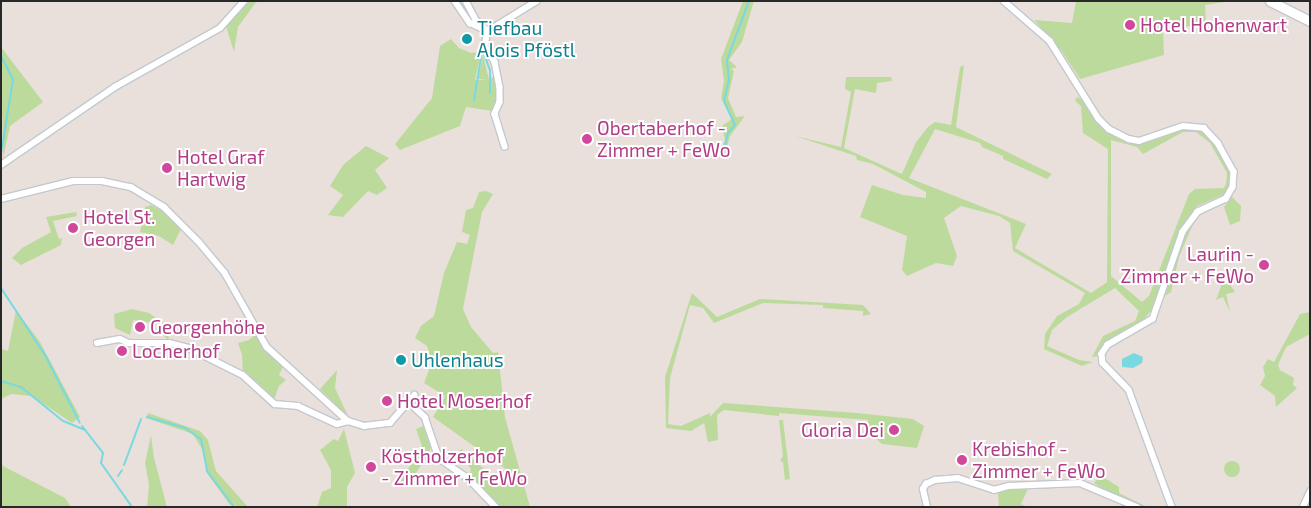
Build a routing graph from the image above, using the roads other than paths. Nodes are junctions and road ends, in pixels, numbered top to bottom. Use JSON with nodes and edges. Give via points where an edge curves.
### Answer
{"nodes":[{"id":1,"x":244,"y":1,"type":"edge"},
{"id":2,"x":455,"y":1,"type":"edge"},
{"id":3,"x":466,"y":1,"type":"edge"},
{"id":4,"x":537,"y":1,"type":"edge"},
{"id":5,"x":1004,"y":1,"type":"edge"},
{"id":6,"x":1270,"y":1,"type":"edge"},
{"id":7,"x":1310,"y":20,"type":"edge"},
{"id":8,"x":488,"y":32,"type":"junction"},
{"id":9,"x":505,"y":147,"type":"dead end"},
{"id":10,"x":1,"y":164,"type":"edge"},
{"id":11,"x":1,"y":199,"type":"edge"},
{"id":12,"x":97,"y":343,"type":"dead end"},
{"id":13,"x":414,"y":395,"type":"dead end"},
{"id":14,"x":410,"y":403,"type":"junction"},
{"id":15,"x":348,"y":421,"type":"junction"},
{"id":16,"x":1310,"y":492,"type":"edge"},
{"id":17,"x":496,"y":507,"type":"edge"},
{"id":18,"x":927,"y":507,"type":"edge"},
{"id":19,"x":1137,"y":507,"type":"edge"},
{"id":20,"x":1172,"y":507,"type":"edge"},
{"id":21,"x":1303,"y":507,"type":"edge"}],
"edges":[{"from":1,"to":10,"type":"street","via":[[220,28],[115,86]]},
{"from":2,"to":8,"type":"street","via":[[470,23]]},
{"from":3,"to":8,"type":"street"},
{"from":4,"to":8,"type":"street"},
{"from":5,"to":20,"type":"street","via":[[1046,38],[1099,119],[1109,128],[1139,141],[1183,126],[1204,128],[1218,142],[1234,172],[1233,187],[1226,199],[1198,212],[1183,232],[1153,319],[1108,345],[1102,354],[1103,363],[1128,390]]},
{"from":6,"to":7,"type":"street"},
{"from":8,"to":9,"type":"street","via":[[485,47],[494,62],[500,87],[500,102],[495,114]]},
{"from":11,"to":15,"type":"street","via":[[85,180],[131,187],[157,203],[214,259],[267,347]]},
{"from":12,"to":15,"type":"street","via":[[120,339],[129,343],[174,344],[189,348],[243,375],[275,404],[298,406],[337,424]]},
{"from":13,"to":14,"type":"street"},
{"from":14,"to":15,"type":"street","via":[[390,423],[364,426]]},
{"from":14,"to":17,"type":"street","via":[[425,417],[439,458],[468,478]]},
{"from":16,"to":21,"type":"street"},
{"from":18,"to":19,"type":"street","via":[[925,486],[939,479],[965,478],[994,490],[1009,486],[1080,483]]}]}
